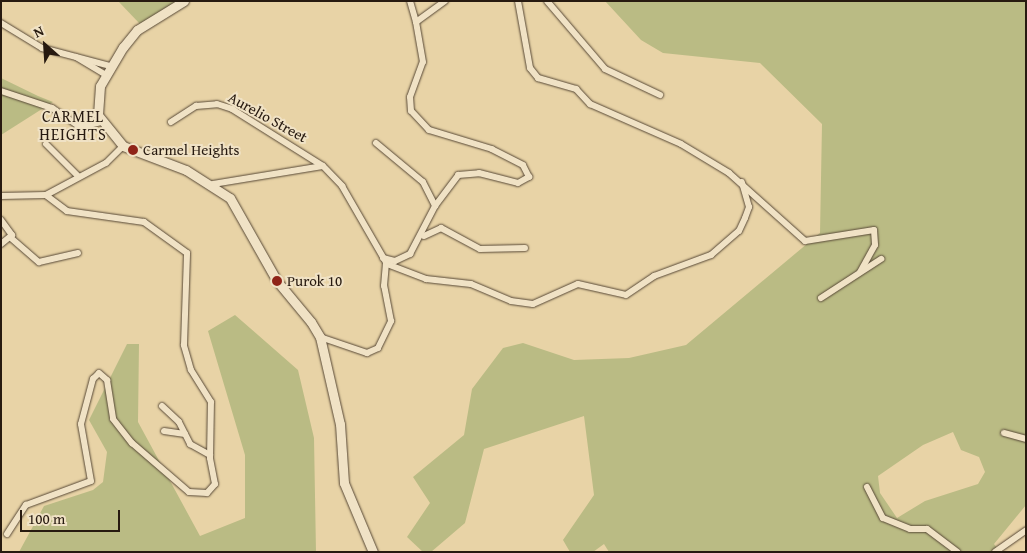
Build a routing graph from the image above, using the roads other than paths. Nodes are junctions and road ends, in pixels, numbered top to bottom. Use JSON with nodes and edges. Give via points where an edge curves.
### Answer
{"nodes":[{"id":1,"x":184,"y":1,"type":"edge"},
{"id":2,"x":410,"y":1,"type":"edge"},
{"id":3,"x":445,"y":1,"type":"edge"},
{"id":4,"x":518,"y":1,"type":"edge"},
{"id":5,"x":548,"y":1,"type":"edge"},
{"id":6,"x":416,"y":22,"type":"junction"},
{"id":7,"x":1,"y":23,"type":"edge"},
{"id":8,"x":108,"y":71,"type":"junction"},
{"id":9,"x":1,"y":92,"type":"edge"},
{"id":10,"x":660,"y":95,"type":"dead end"},
{"id":11,"x":102,"y":122,"type":"junction"},
{"id":12,"x":171,"y":122,"type":"dead end"},
{"id":13,"x":376,"y":143,"type":"dead end"},
{"id":14,"x":46,"y":144,"type":"dead end"},
{"id":15,"x":123,"y":146,"type":"junction"},
{"id":16,"x":323,"y":166,"type":"junction"},
{"id":17,"x":78,"y":176,"type":"junction"},
{"id":18,"x":742,"y":182,"type":"junction"},
{"id":19,"x":213,"y":184,"type":"junction"},
{"id":20,"x":46,"y":194,"type":"junction"},
{"id":21,"x":1,"y":196,"type":"edge"},
{"id":22,"x":434,"y":206,"type":"junction"},
{"id":23,"x":1,"y":220,"type":"edge"},
{"id":24,"x":423,"y":236,"type":"junction"},
{"id":25,"x":11,"y":238,"type":"junction"},
{"id":26,"x":1,"y":244,"type":"edge"},
{"id":27,"x":525,"y":248,"type":"dead end"},
{"id":28,"x":78,"y":253,"type":"dead end"},
{"id":29,"x":881,"y":259,"type":"dead end"},
{"id":30,"x":384,"y":260,"type":"junction"},
{"id":31,"x":860,"y":272,"type":"junction"},
{"id":32,"x":822,"y":298,"type":"dead end"},
{"id":33,"x":320,"y":337,"type":"junction"},
{"id":34,"x":162,"y":406,"type":"dead end"},
{"id":35,"x":164,"y":431,"type":"dead end"},
{"id":36,"x":1004,"y":433,"type":"dead end"},
{"id":37,"x":184,"y":434,"type":"junction"},
{"id":38,"x":1026,"y":439,"type":"edge"},
{"id":39,"x":210,"y":455,"type":"junction"},
{"id":40,"x":867,"y":487,"type":"dead end"},
{"id":41,"x":1026,"y":530,"type":"edge"},
{"id":42,"x":7,"y":534,"type":"dead end"},
{"id":43,"x":374,"y":552,"type":"edge"},
{"id":44,"x":957,"y":552,"type":"edge"},
{"id":45,"x":995,"y":552,"type":"edge"}],
"edges":[{"from":1,"to":8,"type":"street","via":[[137,30]]},
{"from":2,"to":6,"type":"street"},
{"from":3,"to":6,"type":"street"},
{"from":4,"to":18,"type":"street","via":[[530,68],[538,78],[576,89],[590,104],[681,144]]},
{"from":5,"to":10,"type":"street","via":[[605,69]]},
{"from":6,"to":22,"type":"street","via":[[424,62],[409,103],[417,120],[435,134],[492,149],[523,165],[529,175],[518,183],[462,173],[452,179]]},
{"from":7,"to":8,"type":"street","via":[[42,48],[73,55]]},
{"from":8,"to":11,"type":"street","via":[[96,98]]},
{"from":9,"to":11,"type":"street","via":[[52,108],[80,127]]},
{"from":11,"to":15,"type":"street"},
{"from":12,"to":16,"type":"street","name":"Aurelio Street","via":[[196,106],[217,104],[232,109]]},
{"from":13,"to":22,"type":"street","via":[[423,182]]},
{"from":14,"to":17,"type":"street"},
{"from":15,"to":17,"type":"street","via":[[106,163]]},
{"from":15,"to":19,"type":"street","via":[[162,159]]},
{"from":16,"to":19,"type":"street"},
{"from":16,"to":30,"type":"street","name":"Aurelio Street","via":[[342,186]]},
{"from":17,"to":20,"type":"street"},
{"from":18,"to":30,"type":"street","via":[[749,208],[739,231],[711,255],[654,276],[626,295],[578,284],[533,304],[511,301],[471,284],[426,279]]},
{"from":18,"to":31,"type":"street","via":[[805,241],[874,230],[875,245]]},
{"from":19,"to":33,"type":"street","via":[[235,206],[268,266]]},
{"from":20,"to":21,"type":"street"},
{"from":20,"to":39,"type":"street","via":[[67,211],[144,222],[184,250],[190,263],[184,345],[212,409]]},
{"from":22,"to":24,"type":"street"},
{"from":23,"to":25,"type":"street"},
{"from":24,"to":27,"type":"street","via":[[441,228],[480,249]]},
{"from":24,"to":30,"type":"street","via":[[406,257]]},
{"from":25,"to":26,"type":"street"},
{"from":25,"to":28,"type":"street","via":[[39,262]]},
{"from":29,"to":31,"type":"street"},
{"from":30,"to":33,"type":"street","via":[[384,286],[391,321],[378,348],[366,353]]},
{"from":31,"to":32,"type":"street"},
{"from":33,"to":43,"type":"street","via":[[340,424],[344,483]]},
{"from":34,"to":37,"type":"street"},
{"from":35,"to":37,"type":"street"},
{"from":36,"to":38,"type":"street"},
{"from":37,"to":39,"type":"street","via":[[193,448]]},
{"from":39,"to":42,"type":"street","via":[[214,488],[202,494],[189,492],[118,428],[111,416],[107,380],[103,373],[96,374],[81,424],[91,481],[26,505]]},
{"from":40,"to":44,"type":"street","via":[[883,518],[910,528],[927,529]]},
{"from":41,"to":45,"type":"street"}]}
